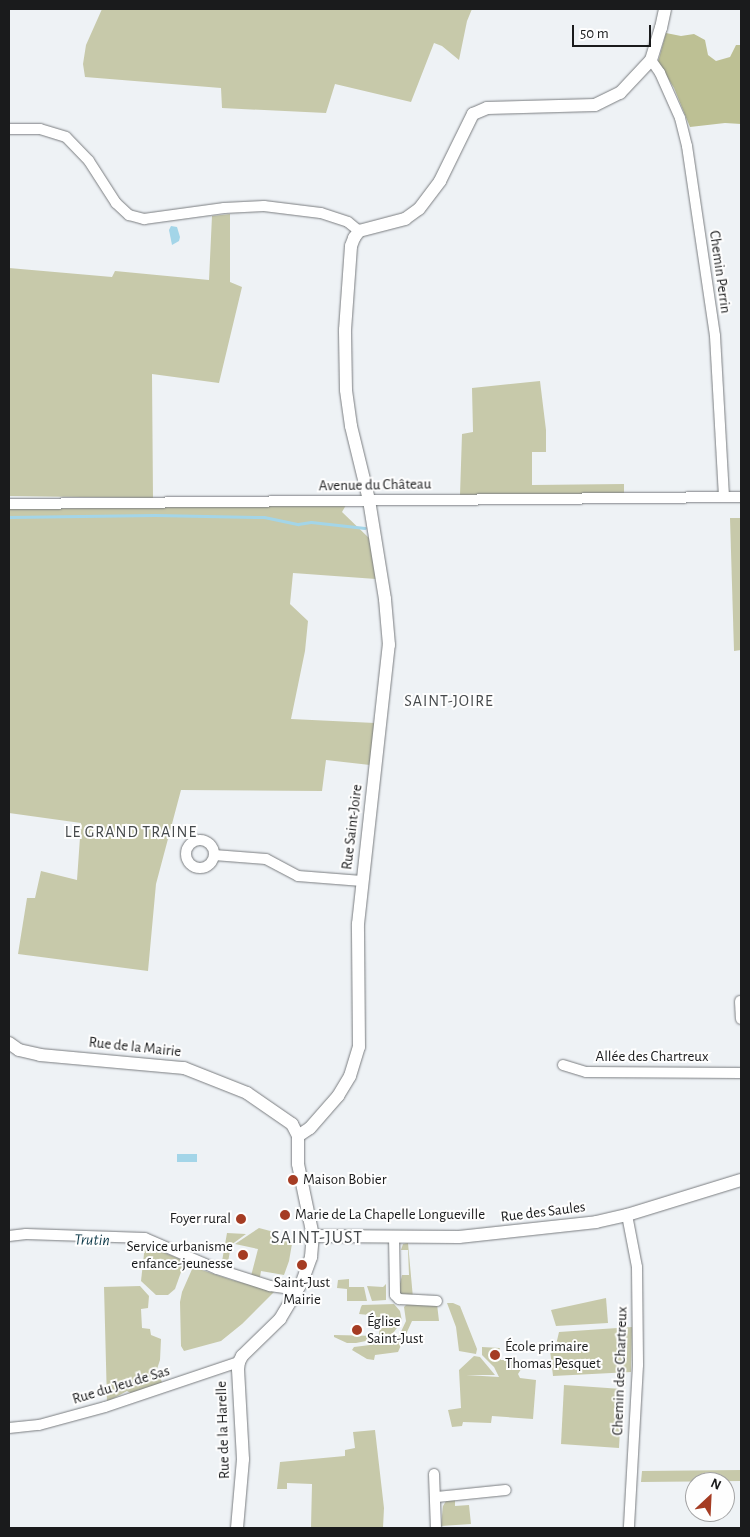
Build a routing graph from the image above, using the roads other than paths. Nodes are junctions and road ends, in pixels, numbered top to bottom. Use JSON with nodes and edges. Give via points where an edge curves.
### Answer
{"nodes":[{"id":1,"x":665,"y":9,"type":"edge"},
{"id":2,"x":650,"y":60,"type":"junction"},
{"id":3,"x":9,"y":129,"type":"edge"},
{"id":4,"x":359,"y":231,"type":"junction"},
{"id":5,"x":741,"y":496,"type":"edge"},
{"id":6,"x":724,"y":497,"type":"junction"},
{"id":7,"x":369,"y":500,"type":"junction"},
{"id":8,"x":9,"y":504,"type":"edge"},
{"id":9,"x":214,"y":855,"type":"dead end"},
{"id":10,"x":362,"y":881,"type":"junction"},
{"id":11,"x":740,"y":1001,"type":"dead end"},
{"id":12,"x":741,"y":1020,"type":"edge"},
{"id":13,"x":12,"y":1049,"type":"edge"},
{"id":14,"x":564,"y":1065,"type":"dead end"},
{"id":15,"x":741,"y":1073,"type":"edge"},
{"id":16,"x":298,"y":1136,"type":"junction"},
{"id":17,"x":741,"y":1180,"type":"edge"},
{"id":18,"x":627,"y":1216,"type":"junction"},
{"id":19,"x":9,"y":1236,"type":"edge"},
{"id":20,"x":313,"y":1236,"type":"junction"},
{"id":21,"x":394,"y":1236,"type":"junction"},
{"id":22,"x":297,"y":1290,"type":"junction"},
{"id":23,"x":437,"y":1301,"type":"dead end"},
{"id":24,"x":239,"y":1362,"type":"junction"},
{"id":25,"x":9,"y":1428,"type":"edge"},
{"id":26,"x":434,"y":1474,"type":"dead end"},
{"id":27,"x":506,"y":1490,"type":"dead end"},
{"id":28,"x":437,"y":1497,"type":"junction"},
{"id":29,"x":237,"y":1528,"type":"edge"},
{"id":30,"x":436,"y":1528,"type":"edge"},
{"id":31,"x":629,"y":1528,"type":"edge"}],
"edges":[{"from":1,"to":2,"type":"street"},
{"from":2,"to":4,"type":"street","via":[[620,93],[595,105],[487,108],[473,114],[440,181],[419,209],[398,222]]},
{"from":2,"to":6,"type":"street","name":"Chemin Perrin","via":[[660,73],[680,118],[687,146],[714,336]]},
{"from":3,"to":4,"type":"street","via":[[40,129],[66,137],[89,161],[116,203],[129,215],[144,220],[224,208],[264,206],[321,213],[348,222]]},
{"from":4,"to":7,"type":"street","name":"Rue Saint-Joire","via":[[351,246],[345,330],[346,390]]},
{"from":5,"to":6,"type":"street","name":"Avenue du Château"},
{"from":6,"to":7,"type":"street","name":"Avenue du Château"},
{"from":7,"to":8,"type":"street","name":"Avenue du Château"},
{"from":7,"to":10,"type":"street","name":"Rue Saint-Joire","via":[[389,645]]},
{"from":9,"to":10,"type":"street","via":[[266,859],[298,876]]},
{"from":10,"to":16,"type":"street","name":"Rue Saint-Joire","via":[[357,967],[359,1047],[350,1076],[338,1096],[310,1128]]},
{"from":11,"to":12,"type":"street"},
{"from":13,"to":16,"type":"street","name":"Rue de la Mairie","via":[[40,1055],[184,1068],[247,1093],[292,1124]]},
{"from":14,"to":15,"type":"street","name":"Allée des Chartreux","via":[[586,1072]]},
{"from":16,"to":20,"type":"street","via":[[298,1164]]},
{"from":17,"to":18,"type":"street","name":"Rue des Saules"},
{"from":18,"to":21,"type":"street","name":"Rue des Saules","via":[[467,1236]]},
{"from":18,"to":31,"type":"street","name":"Chemin des Chartreux","via":[[637,1268],[638,1365]]},
{"from":19,"to":22,"type":"street","via":[[145,1238],[217,1269],[270,1286]]},
{"from":20,"to":21,"type":"street","name":"Rue des Saules"},
{"from":20,"to":22,"type":"street","via":[[311,1257]]},
{"from":21,"to":23,"type":"street","via":[[395,1295],[400,1299]]},
{"from":22,"to":24,"type":"street","via":[[276,1325]]},
{"from":24,"to":25,"type":"street","name":"Rue du Jeu de Sas","via":[[96,1409],[39,1425]]},
{"from":24,"to":29,"type":"street","name":"Rue de la Harelle","via":[[244,1459]]},
{"from":26,"to":28,"type":"street"},
{"from":27,"to":28,"type":"street"},
{"from":28,"to":30,"type":"street"}]}
